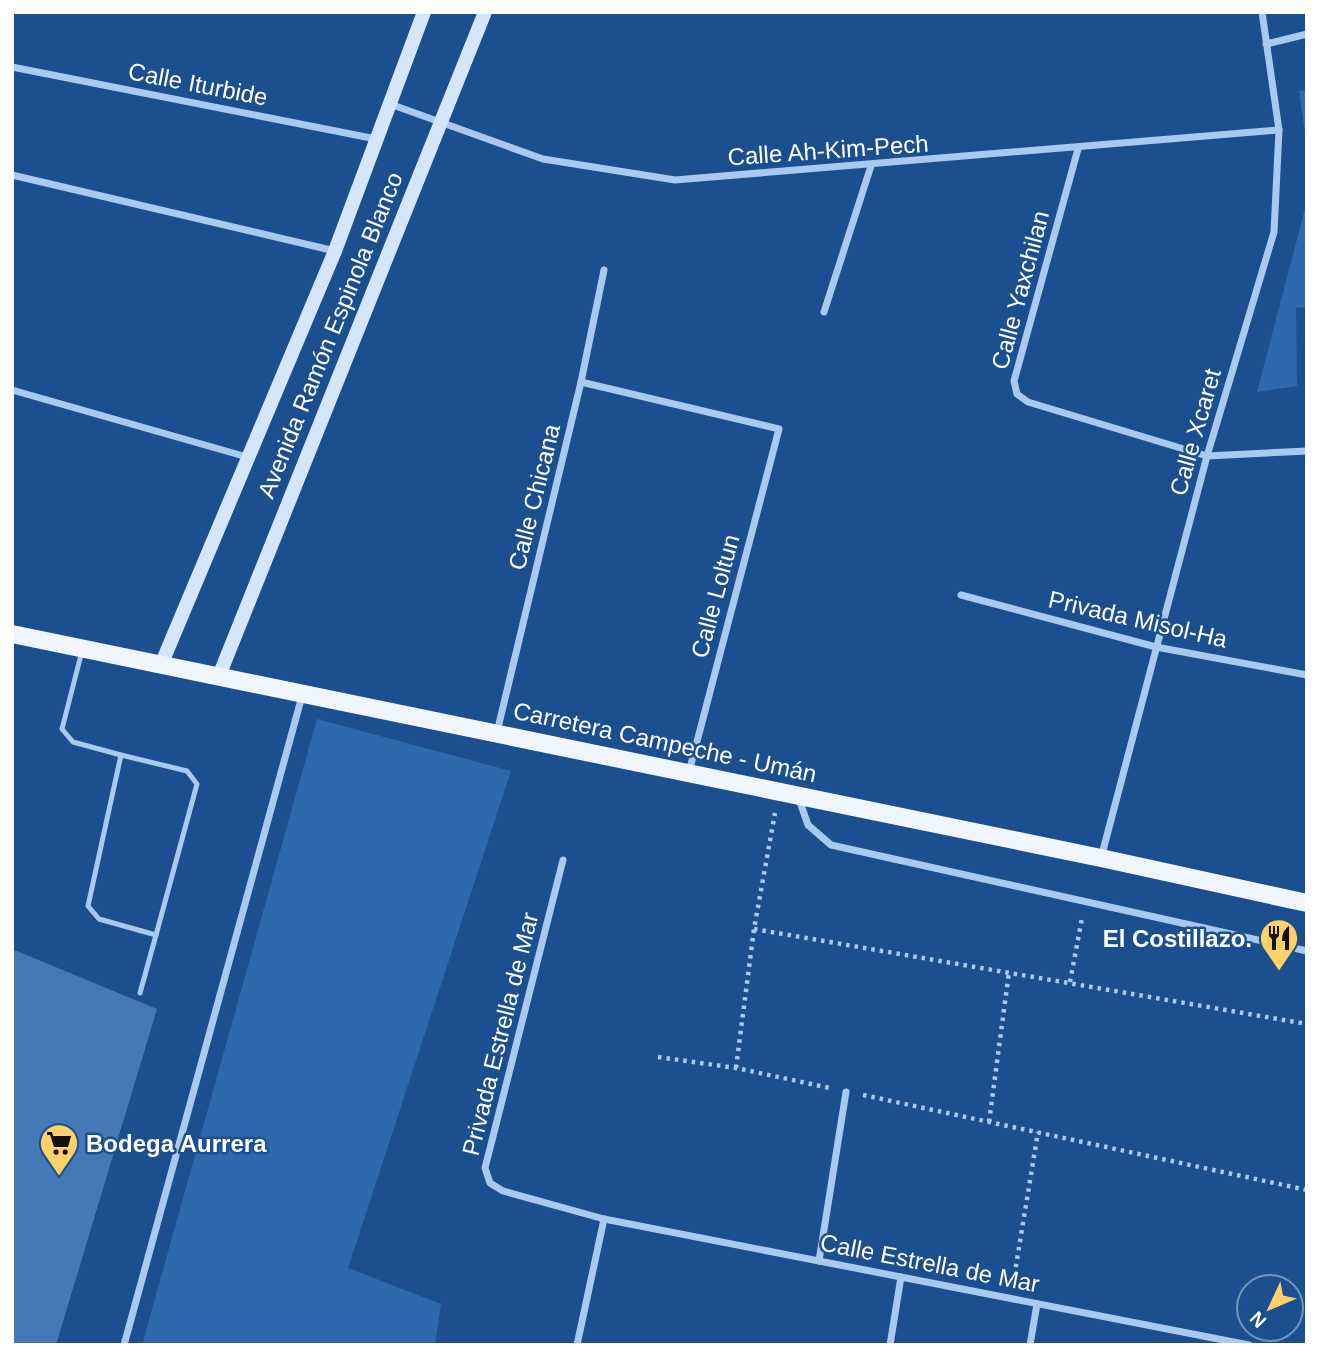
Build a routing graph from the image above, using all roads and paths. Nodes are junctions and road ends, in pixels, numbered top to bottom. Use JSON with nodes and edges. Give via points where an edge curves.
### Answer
{"nodes":[{"id":1,"x":424,"y":12,"type":"edge"},
{"id":2,"x":485,"y":12,"type":"edge"},
{"id":3,"x":1262,"y":12,"type":"edge"},
{"id":4,"x":1307,"y":34,"type":"edge"},
{"id":5,"x":1266,"y":44,"type":"junction"},
{"id":6,"x":12,"y":67,"type":"edge"},
{"id":7,"x":389,"y":104,"type":"junction"},
{"id":8,"x":439,"y":124,"type":"junction"},
{"id":9,"x":1279,"y":130,"type":"junction"},
{"id":10,"x":376,"y":139,"type":"junction"},
{"id":11,"x":1078,"y":149,"type":"junction"},
{"id":12,"x":871,"y":166,"type":"junction"},
{"id":13,"x":12,"y":175,"type":"edge"},
{"id":14,"x":335,"y":251,"type":"junction"},
{"id":15,"x":604,"y":270,"type":"dead end"},
{"id":16,"x":824,"y":312,"type":"dead end"},
{"id":17,"x":581,"y":382,"type":"junction"},
{"id":18,"x":12,"y":390,"type":"edge"},
{"id":19,"x":1307,"y":451,"type":"edge"},
{"id":20,"x":1207,"y":456,"type":"junction"},
{"id":21,"x":247,"y":457,"type":"junction"},
{"id":22,"x":961,"y":595,"type":"dead end"},
{"id":23,"x":12,"y":634,"type":"edge"},
{"id":24,"x":1156,"y":647,"type":"junction"},
{"id":25,"x":83,"y":648,"type":"junction"},
{"id":26,"x":161,"y":665,"type":"junction"},
{"id":27,"x":1307,"y":675,"type":"edge"},
{"id":28,"x":219,"y":676,"type":"junction"},
{"id":29,"x":302,"y":696,"type":"junction"},
{"id":30,"x":497,"y":732,"type":"junction"},
{"id":31,"x":121,"y":755,"type":"junction"},
{"id":32,"x":689,"y":772,"type":"junction"},
{"id":33,"x":779,"y":792,"type":"junction"},
{"id":34,"x":798,"y":795,"type":"junction"},
{"id":35,"x":1101,"y":858,"type":"junction"},
{"id":36,"x":564,"y":860,"type":"dead end"},
{"id":37,"x":1085,"y":902,"type":"junction"},
{"id":38,"x":1307,"y":903,"type":"edge"},
{"id":39,"x":754,"y":929,"type":"junction"},
{"id":40,"x":156,"y":935,"type":"junction"},
{"id":41,"x":1307,"y":951,"type":"edge"},
{"id":42,"x":1009,"y":972,"type":"junction"},
{"id":43,"x":1070,"y":982,"type":"junction"},
{"id":44,"x":141,"y":993,"type":"dead end"},
{"id":45,"x":1307,"y":1024,"type":"edge"},
{"id":46,"x":658,"y":1057,"type":"dead end"},
{"id":47,"x":736,"y":1068,"type":"junction"},
{"id":48,"x":846,"y":1092,"type":"junction"},
{"id":49,"x":989,"y":1122,"type":"junction"},
{"id":50,"x":1038,"y":1132,"type":"junction"},
{"id":51,"x":1307,"y":1190,"type":"edge"},
{"id":52,"x":604,"y":1219,"type":"junction"},
{"id":53,"x":819,"y":1261,"type":"junction"},
{"id":54,"x":901,"y":1277,"type":"junction"},
{"id":55,"x":1010,"y":1298,"type":"junction"},
{"id":56,"x":1037,"y":1304,"type":"junction"},
{"id":57,"x":124,"y":1345,"type":"edge"},
{"id":58,"x":577,"y":1345,"type":"edge"},
{"id":59,"x":890,"y":1345,"type":"edge"},
{"id":60,"x":1030,"y":1345,"type":"edge"},
{"id":61,"x":1249,"y":1345,"type":"edge"}],
"edges":[{"from":1,"to":7,"type":"main road","name":"Avenida Ramón Espinola Blanco"},
{"from":2,"to":8,"type":"main road","name":"Avenida Ramón Espinola Blanco"},
{"from":3,"to":5,"type":"street","name":"Calle Xcaret"},
{"from":4,"to":5,"type":"street"},
{"from":5,"to":9,"type":"street","name":"Calle Xcaret"},
{"from":6,"to":10,"type":"street","name":"Calle Iturbide"},
{"from":7,"to":8,"type":"street","name":"Calle Ah-Kim-Pech"},
{"from":7,"to":10,"type":"main road","name":"Avenida Ramón Espinola Blanco"},
{"from":8,"to":12,"type":"street","name":"Calle Ah-Kim-Pech","via":[[543,159],[675,180]]},
{"from":8,"to":28,"type":"main road","name":"Avenida Ramón Espinola Blanco"},
{"from":9,"to":11,"type":"street","name":"Calle Ah-Kim-Pech"},
{"from":9,"to":20,"type":"street","name":"Calle Xcaret","via":[[1274,232]]},
{"from":10,"to":14,"type":"main road","name":"Avenida Ramón Espinola Blanco"},
{"from":11,"to":12,"type":"street","name":"Calle Ah-Kim-Pech"},
{"from":11,"to":20,"type":"street","name":"Calle Yaxchilan","via":[[1014,381],[1017,394],[1028,402]]},
{"from":12,"to":16,"type":"street"},
{"from":13,"to":14,"type":"street"},
{"from":14,"to":21,"type":"main road","name":"Avenida Ramón Espinola Blanco"},
{"from":15,"to":17,"type":"street","name":"Calle Chicana"},
{"from":17,"to":30,"type":"street","name":"Calle Chicana"},
{"from":17,"to":32,"type":"street","name":"Calle Loltun","via":[[779,429]]},
{"from":18,"to":21,"type":"street"},
{"from":19,"to":20,"type":"street","name":"Calle Yaxchilan"},
{"from":20,"to":24,"type":"street","name":"Calle Xcaret"},
{"from":21,"to":26,"type":"main road","name":"Avenida Ramón Espinola Blanco"},
{"from":22,"to":24,"type":"street","name":"Privada Misol-Ha"},
{"from":23,"to":25,"type":"main road","name":"Carretera Campeche - Umán"},
{"from":24,"to":27,"type":"street","name":"Privada Misol-Ha"},
{"from":24,"to":35,"type":"street","name":"Calle Xcaret"},
{"from":25,"to":26,"type":"main road","name":"Carretera Campeche - Umán"},
{"from":25,"to":31,"type":"lane","via":[[62,729],[73,742]]},
{"from":26,"to":28,"type":"main road","name":"Carretera Campeche - Umán"},
{"from":28,"to":29,"type":"main road","name":"Carretera Campeche - Umán"},
{"from":29,"to":30,"type":"main road","name":"Carretera Campeche - Umán"},
{"from":29,"to":57,"type":"street"},
{"from":30,"to":32,"type":"main road","name":"Carretera Campeche - Umán"},
{"from":31,"to":40,"type":"lane","via":[[88,906],[99,919]]},
{"from":31,"to":40,"type":"lane","via":[[187,771],[197,784]]},
{"from":32,"to":33,"type":"main road","name":"Carretera Campeche - Umán"},
{"from":33,"to":34,"type":"main road","name":"Carretera Campeche - Umán"},
{"from":33,"to":39,"type":"path"},
{"from":34,"to":35,"type":"main road","name":"Carretera Campeche - Umán"},
{"from":34,"to":37,"type":"street","via":[[808,825],[831,845]]},
{"from":35,"to":38,"type":"main road","name":"Carretera Campeche - Umán"},
{"from":36,"to":52,"type":"street","name":"Privada Estrella de Mar","via":[[485,1168],[490,1183],[503,1191]]},
{"from":37,"to":41,"type":"street"},
{"from":37,"to":43,"type":"path"},
{"from":39,"to":42,"type":"path"},
{"from":39,"to":47,"type":"path"},
{"from":40,"to":44,"type":"lane"},
{"from":42,"to":43,"type":"path"},
{"from":42,"to":49,"type":"path"},
{"from":43,"to":45,"type":"path"},
{"from":46,"to":47,"type":"path"},
{"from":47,"to":48,"type":"path"},
{"from":48,"to":49,"type":"path"},
{"from":48,"to":53,"type":"street"},
{"from":49,"to":50,"type":"path"},
{"from":50,"to":51,"type":"path"},
{"from":50,"to":55,"type":"path"},
{"from":52,"to":53,"type":"street","name":"Calle Estrella de Mar"},
{"from":52,"to":58,"type":"street"},
{"from":53,"to":54,"type":"street","name":"Calle Estrella de Mar"},
{"from":54,"to":55,"type":"street","name":"Calle Estrella de Mar"},
{"from":54,"to":59,"type":"street"},
{"from":55,"to":56,"type":"street","name":"Calle Estrella de Mar"},
{"from":56,"to":60,"type":"street"},
{"from":56,"to":61,"type":"street","name":"Calle Estrella de Mar"}]}
